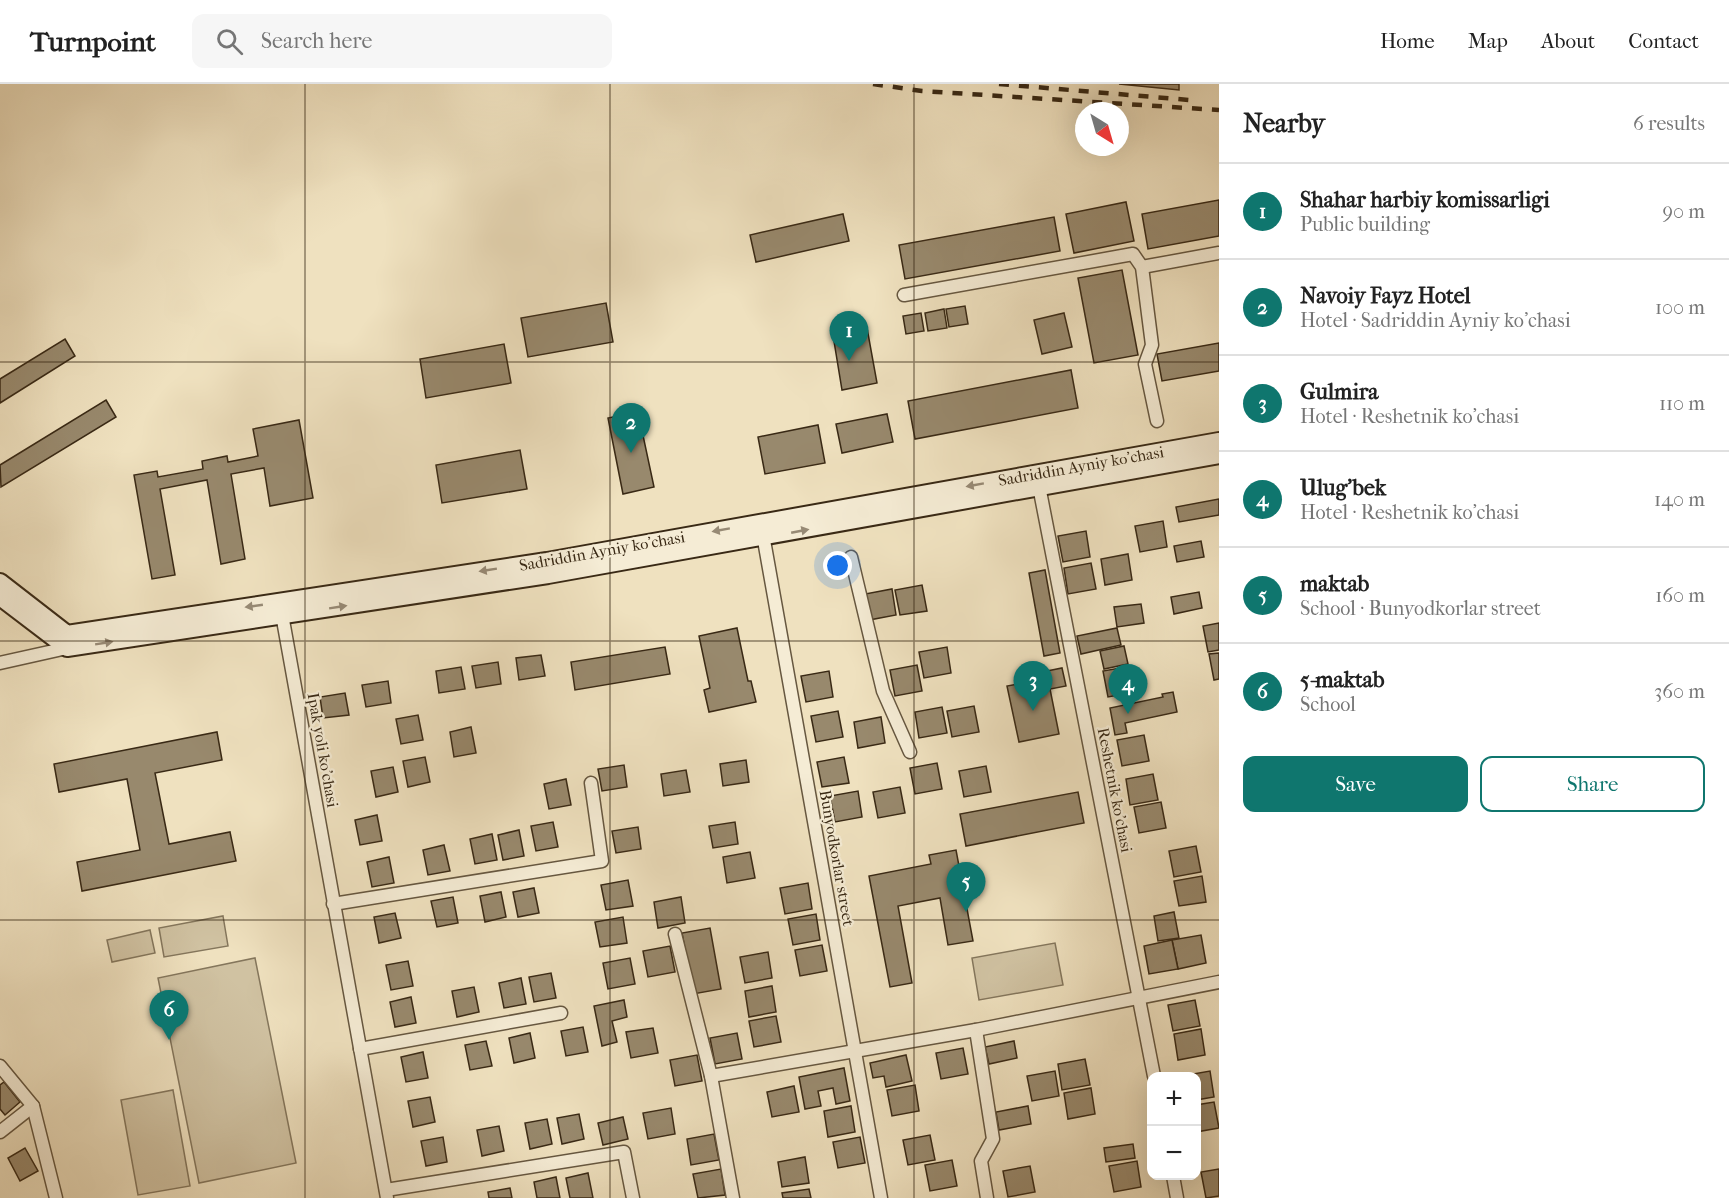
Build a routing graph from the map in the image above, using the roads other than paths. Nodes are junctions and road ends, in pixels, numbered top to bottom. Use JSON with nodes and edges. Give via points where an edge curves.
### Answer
{"nodes":[{"id":1,"x":1219,"y":253,"type":"edge"},
{"id":2,"x":1142,"y":267,"type":"junction"},
{"id":3,"x":903,"y":295,"type":"dead end"},
{"id":4,"x":1157,"y":421,"type":"dead end"},
{"id":5,"x":1219,"y":441,"type":"edge"},
{"id":6,"x":1219,"y":455,"type":"edge"},
{"id":7,"x":1037,"y":480,"type":"junction"},
{"id":8,"x":762,"y":531,"type":"junction"},
{"id":9,"x":851,"y":557,"type":"dead end"},
{"id":10,"x":0,"y":582,"type":"edge"},
{"id":11,"x":0,"y":597,"type":"edge"},
{"id":12,"x":281,"y":609,"type":"junction"},
{"id":13,"x":67,"y":641,"type":"junction"},
{"id":14,"x":0,"y":663,"type":"edge"},
{"id":15,"x":910,"y":752,"type":"dead end"},
{"id":16,"x":591,"y":783,"type":"dead end"},
{"id":17,"x":333,"y":904,"type":"junction"},
{"id":18,"x":675,"y":934,"type":"dead end"},
{"id":19,"x":1219,"y":982,"type":"edge"},
{"id":20,"x":1138,"y":996,"type":"junction"},
{"id":21,"x":561,"y":1013,"type":"dead end"},
{"id":22,"x":975,"y":1030,"type":"junction"},
{"id":23,"x":360,"y":1049,"type":"junction"},
{"id":24,"x":854,"y":1051,"type":"junction"},
{"id":25,"x":0,"y":1066,"type":"edge"},
{"id":26,"x":1153,"y":1072,"type":"edge"},
{"id":27,"x":711,"y":1076,"type":"junction"},
{"id":28,"x":33,"y":1106,"type":"junction"},
{"id":29,"x":0,"y":1132,"type":"edge"},
{"id":30,"x":1174,"y":1180,"type":"edge"},
{"id":31,"x":387,"y":1194,"type":"edge"},
{"id":32,"x":56,"y":1198,"type":"edge"},
{"id":33,"x":633,"y":1198,"type":"edge"},
{"id":34,"x":733,"y":1198,"type":"edge"},
{"id":35,"x":881,"y":1198,"type":"edge"},
{"id":36,"x":987,"y":1198,"type":"edge"},
{"id":37,"x":1177,"y":1198,"type":"edge"}],
"edges":[{"from":1,"to":2,"type":"street"},
{"from":2,"to":3,"type":"street","via":[[1133,254]]},
{"from":2,"to":4,"type":"street","via":[[1152,345],[1145,364]]},
{"from":5,"to":7,"type":"main road","name":"Sadriddin Ayniy ko'chasi"},
{"from":6,"to":7,"type":"main road","name":"Sadriddin Ayniy ko'chasi"},
{"from":7,"to":8,"type":"main road","name":"Sadriddin Ayniy ko'chasi"},
{"from":7,"to":20,"type":"street","name":"Reshetnik ko'chasi"},
{"from":8,"to":12,"type":"main road","name":"Sadriddin Ayniy ko'chasi"},
{"from":8,"to":24,"type":"street","name":"Bunyodkorlar street"},
{"from":9,"to":15,"type":"street","via":[[883,692]]},
{"from":10,"to":13,"type":"main road"},
{"from":11,"to":13,"type":"main road"},
{"from":12,"to":13,"type":"main road","name":"Sadriddin Ayniy ko'chasi"},
{"from":12,"to":17,"type":"street","name":"Ipak yoli ko'chasi"},
{"from":13,"to":14,"type":"street"},
{"from":16,"to":17,"type":"street","via":[[602,861]]},
{"from":17,"to":23,"type":"street","name":"Ipak yoli ko'chasi"},
{"from":18,"to":27,"type":"street"},
{"from":19,"to":20,"type":"street"},
{"from":20,"to":22,"type":"street"},
{"from":20,"to":26,"type":"street","name":"Reshetnik ko'chasi"},
{"from":21,"to":23,"type":"street"},
{"from":22,"to":24,"type":"street"},
{"from":22,"to":36,"type":"street","via":[[993,1139],[981,1161]]},
{"from":23,"to":31,"type":"street","name":"Ipak yoli ko'chasi"},
{"from":24,"to":27,"type":"street"},
{"from":24,"to":35,"type":"street","name":"Bunyodkorlar street"},
{"from":25,"to":28,"type":"street"},
{"from":27,"to":34,"type":"street"},
{"from":28,"to":29,"type":"street"},
{"from":28,"to":32,"type":"street"},
{"from":30,"to":37,"type":"street"},
{"from":31,"to":33,"type":"street","name":"Ipak yoli ko'chasi","via":[[624,1152]]}]}
